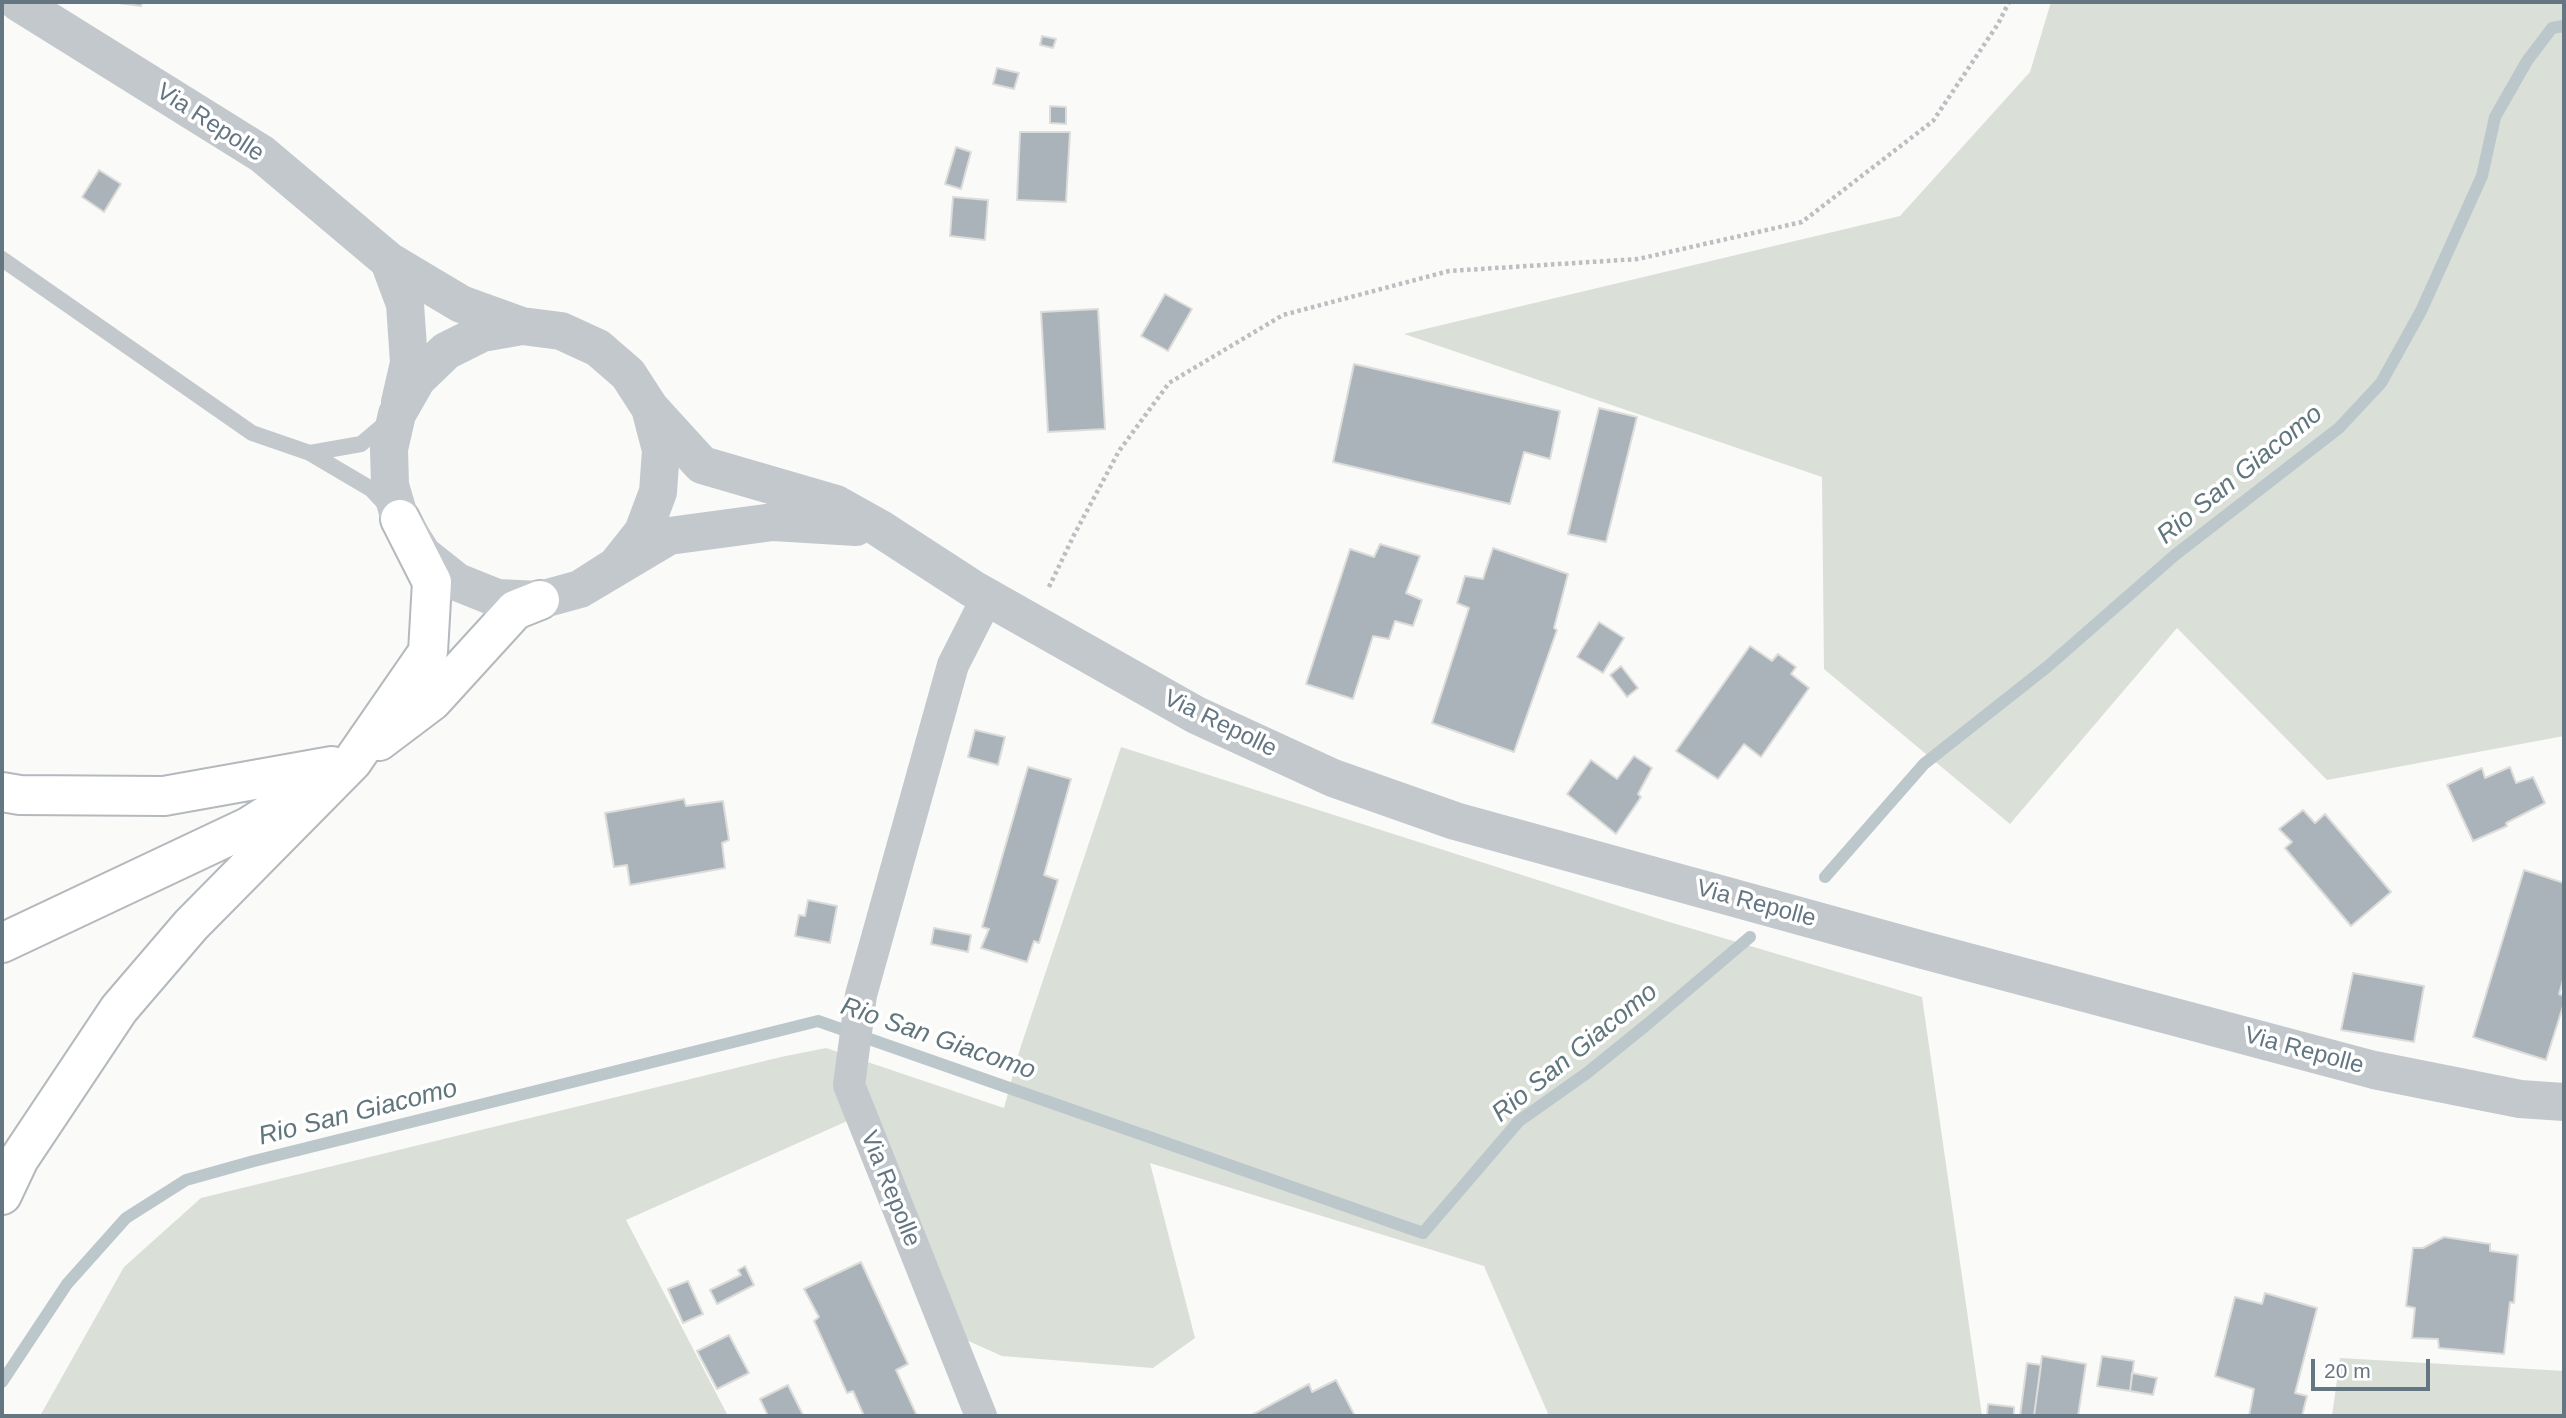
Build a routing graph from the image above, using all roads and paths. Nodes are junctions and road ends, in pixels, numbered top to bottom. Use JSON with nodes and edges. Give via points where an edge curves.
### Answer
{"nodes":[{"id":1,"x":18,"y":2,"type":"edge"},
{"id":2,"x":2009,"y":2,"type":"edge"},
{"id":3,"x":2,"y":259,"type":"edge"},
{"id":4,"x":389,"y":261,"type":"junction"},
{"id":5,"x":522,"y":326,"type":"junction"},
{"id":6,"x":650,"y":408,"type":"junction"},
{"id":7,"x":397,"y":414,"type":"junction"},
{"id":8,"x":310,"y":453,"type":"junction"},
{"id":9,"x":400,"y":519,"type":"junction"},
{"id":10,"x":879,"y":528,"type":"junction"},
{"id":11,"x":580,"y":589,"type":"junction"},
{"id":12,"x":988,"y":596,"type":"junction"},
{"id":13,"x":540,"y":600,"type":"junction"},
{"id":14,"x":1033,"y":622,"type":"junction"},
{"id":15,"x":352,"y":762,"type":"junction"},
{"id":16,"x":2,"y":792,"type":"edge"},
{"id":17,"x":2,"y":943,"type":"edge"},
{"id":18,"x":2564,"y":1102,"type":"edge"},
{"id":19,"x":2,"y":1195,"type":"edge"},
{"id":20,"x":981,"y":1416,"type":"edge"}],
"edges":[{"from":1,"to":4,"type":"street","name":"Via Repolle","via":[[262,155]]},
{"from":2,"to":14,"type":"path","via":[[1933,121],[1802,222],[1638,259],[1449,271],[1283,315],[1169,383],[1119,451]]},
{"from":3,"to":8,"type":"lane","via":[[252,433]]},
{"from":4,"to":5,"type":"street","name":"Via Repolle","via":[[461,304]]},
{"from":4,"to":7,"type":"street","name":"Via Repolle","via":[[405,304],[409,363]]},
{"from":5,"to":6,"type":"street","name":"Via Repolle","via":[[561,331],[598,348],[628,374]]},
{"from":5,"to":7,"type":"street","name":"Via Repolle","via":[[482,333],[446,351],[417,379]]},
{"from":6,"to":10,"type":"street","name":"Via Repolle","via":[[702,466],[836,504]]},
{"from":6,"to":11,"type":"street","name":"Via Repolle","via":[[661,450],[655,502],[643,532],[616,566]]},
{"from":7,"to":8,"type":"lane","via":[[361,444]]},
{"from":7,"to":9,"type":"street","name":"Via Repolle","via":[[389,449],[390,485]]},
{"from":8,"to":9,"type":"lane","via":[[371,489]]},
{"from":9,"to":13,"type":"street","name":"Via Repolle","via":[[423,555],[457,582],[497,598]]},
{"from":9,"to":15,"type":"highway","via":[[432,582],[428,652]]},
{"from":10,"to":11,"type":"street","name":"Via Repolle","via":[[773,522],[669,536]]},
{"from":10,"to":12,"type":"street","name":"Via Repolle"},
{"from":11,"to":13,"type":"street","name":"Via Repolle"},
{"from":12,"to":14,"type":"street","name":"Via Repolle"},
{"from":12,"to":20,"type":"street","name":"Via Repolle","via":[[953,665],[861,995],[849,1085]]},
{"from":13,"to":15,"type":"highway","via":[[515,610],[432,701]]},
{"from":14,"to":18,"type":"street","name":"Via Repolle","via":[[1196,715],[1333,778],[1455,821],[2374,1070],[2520,1099]]},
{"from":15,"to":16,"type":"highway","via":[[164,796]]},
{"from":15,"to":17,"type":"highway","via":[[248,827]]},
{"from":15,"to":19,"type":"highway","via":[[191,925],[120,1009],[19,1159]]}]}
